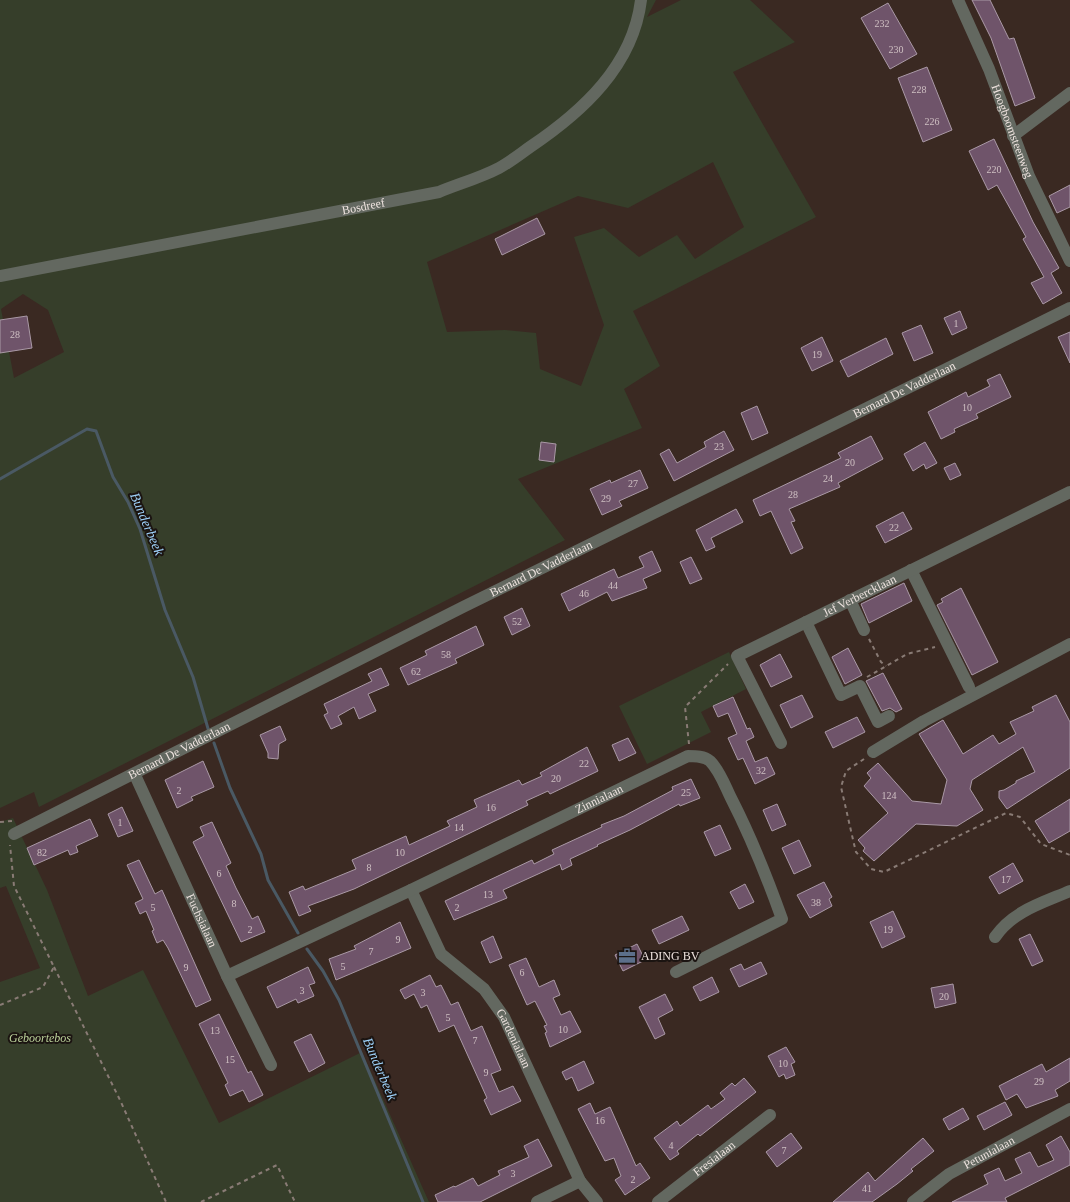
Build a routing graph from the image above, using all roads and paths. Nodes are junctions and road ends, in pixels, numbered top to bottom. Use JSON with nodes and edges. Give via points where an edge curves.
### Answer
{"nodes":[{"id":1,"x":641,"y":0,"type":"edge"},
{"id":2,"x":958,"y":0,"type":"edge"},
{"id":3,"x":1070,"y":93,"type":"edge"},
{"id":4,"x":1013,"y":136,"type":"junction"},
{"id":5,"x":1070,"y":261,"type":"edge"},
{"id":6,"x":0,"y":276,"type":"edge"},
{"id":7,"x":1070,"y":308,"type":"edge"},
{"id":8,"x":1070,"y":492,"type":"edge"},
{"id":9,"x":911,"y":570,"type":"junction"},
{"id":10,"x":850,"y":600,"type":"junction"},
{"id":11,"x":806,"y":622,"type":"junction"},
{"id":12,"x":864,"y":630,"type":"joint"},
{"id":13,"x":948,"y":643,"type":"junction"},
{"id":14,"x":1070,"y":644,"type":"edge"},
{"id":15,"x":737,"y":656,"type":"junction"},
{"id":16,"x":886,"y":666,"type":"junction"},
{"id":17,"x":860,"y":686,"type":"junction"},
{"id":18,"x":969,"y":687,"type":"dead end"},
{"id":19,"x":890,"y":716,"type":"dead end"},
{"id":20,"x":781,"y":743,"type":"dead end"},
{"id":21,"x":873,"y":752,"type":"joint"},
{"id":22,"x":688,"y":756,"type":"junction"},
{"id":23,"x":135,"y":775,"type":"junction"},
{"id":24,"x":14,"y":834,"type":"joint"},
{"id":25,"x":1070,"y":855,"type":"edge"},
{"id":26,"x":411,"y":890,"type":"junction"},
{"id":27,"x":1070,"y":891,"type":"edge"},
{"id":28,"x":995,"y":937,"type":"dead end"},
{"id":29,"x":54,"y":967,"type":"junction"},
{"id":30,"x":676,"y":972,"type":"dead end"},
{"id":31,"x":227,"y":976,"type":"junction"},
{"id":32,"x":0,"y":1006,"type":"edge"},
{"id":33,"x":271,"y":1065,"type":"dead end"},
{"id":34,"x":1070,"y":1109,"type":"edge"},
{"id":35,"x":770,"y":1115,"type":"dead end"},
{"id":36,"x":580,"y":1181,"type":"junction"},
{"id":37,"x":166,"y":1202,"type":"edge"},
{"id":38,"x":201,"y":1202,"type":"edge"},
{"id":39,"x":295,"y":1202,"type":"edge"},
{"id":40,"x":538,"y":1202,"type":"edge"},
{"id":41,"x":596,"y":1202,"type":"edge"},
{"id":42,"x":658,"y":1202,"type":"edge"},
{"id":43,"x":914,"y":1202,"type":"edge"}],
"edges":[{"from":1,"to":6,"type":"street","name":"Bosdreef","via":[[632,36],[619,64],[601,88],[550,134],[499,168],[439,192]]},
{"from":2,"to":4,"type":"street","name":"Hoogboomsteenweg","via":[[986,60]]},
{"from":3,"to":4,"type":"street"},
{"from":4,"to":5,"type":"street","name":"Hoogboomsteenweg"},
{"from":7,"to":23,"type":"street","name":"Bernard De Vadderlaan","via":[[472,603]]},
{"from":8,"to":9,"type":"street","name":"Jef Verbercklaan"},
{"from":9,"to":10,"type":"street","name":"Jef Verbercklaan"},
{"from":9,"to":13,"type":"street"},
{"from":10,"to":11,"type":"street","name":"Jef Verbercklaan"},
{"from":10,"to":12,"type":"street"},
{"from":11,"to":15,"type":"street","name":"Jef Verbercklaan"},
{"from":11,"to":17,"type":"street","via":[[840,695]]},
{"from":12,"to":16,"type":"path"},
{"from":13,"to":16,"type":"path","via":[[908,654]]},
{"from":13,"to":18,"type":"street"},
{"from":14,"to":21,"type":"street","via":[[924,720]]},
{"from":15,"to":20,"type":"street"},
{"from":15,"to":22,"type":"path","via":[[685,707]]},
{"from":16,"to":17,"type":"path","via":[[861,680]]},
{"from":17,"to":19,"type":"street","via":[[878,722]]},
{"from":21,"to":25,"type":"path","via":[[846,771],[841,787],[856,852],[871,870],[884,872],[1006,813],[1020,818],[1042,844]]},
{"from":22,"to":26,"type":"street","name":"Zinnialaan"},
{"from":22,"to":30,"type":"street","via":[[709,760],[718,772],[762,864],[782,919]]},
{"from":23,"to":24,"type":"street","name":"Bernard De Vadderlaan"},
{"from":23,"to":31,"type":"street","name":"Fuchsialaan"},
{"from":24,"to":29,"type":"path","via":[[9,849],[14,886]]},
{"from":26,"to":31,"type":"street","name":"Zinnialaan"},
{"from":26,"to":36,"type":"street","name":"Gardenialaan","via":[[441,954],[484,989],[504,1017]]},
{"from":27,"to":28,"type":"street","via":[[1017,913],[1003,924]]},
{"from":29,"to":32,"type":"path","via":[[43,987]]},
{"from":29,"to":37,"type":"path"},
{"from":31,"to":33,"type":"street","name":"Fuchsialaan"},
{"from":34,"to":43,"type":"street","name":"Petunialaan","via":[[949,1174]]},
{"from":35,"to":42,"type":"street","name":"Fresialaan"},
{"from":36,"to":40,"type":"street"},
{"from":36,"to":41,"type":"street","name":"Gardenialaan"},
{"from":38,"to":39,"type":"path","via":[[277,1165]]}]}
